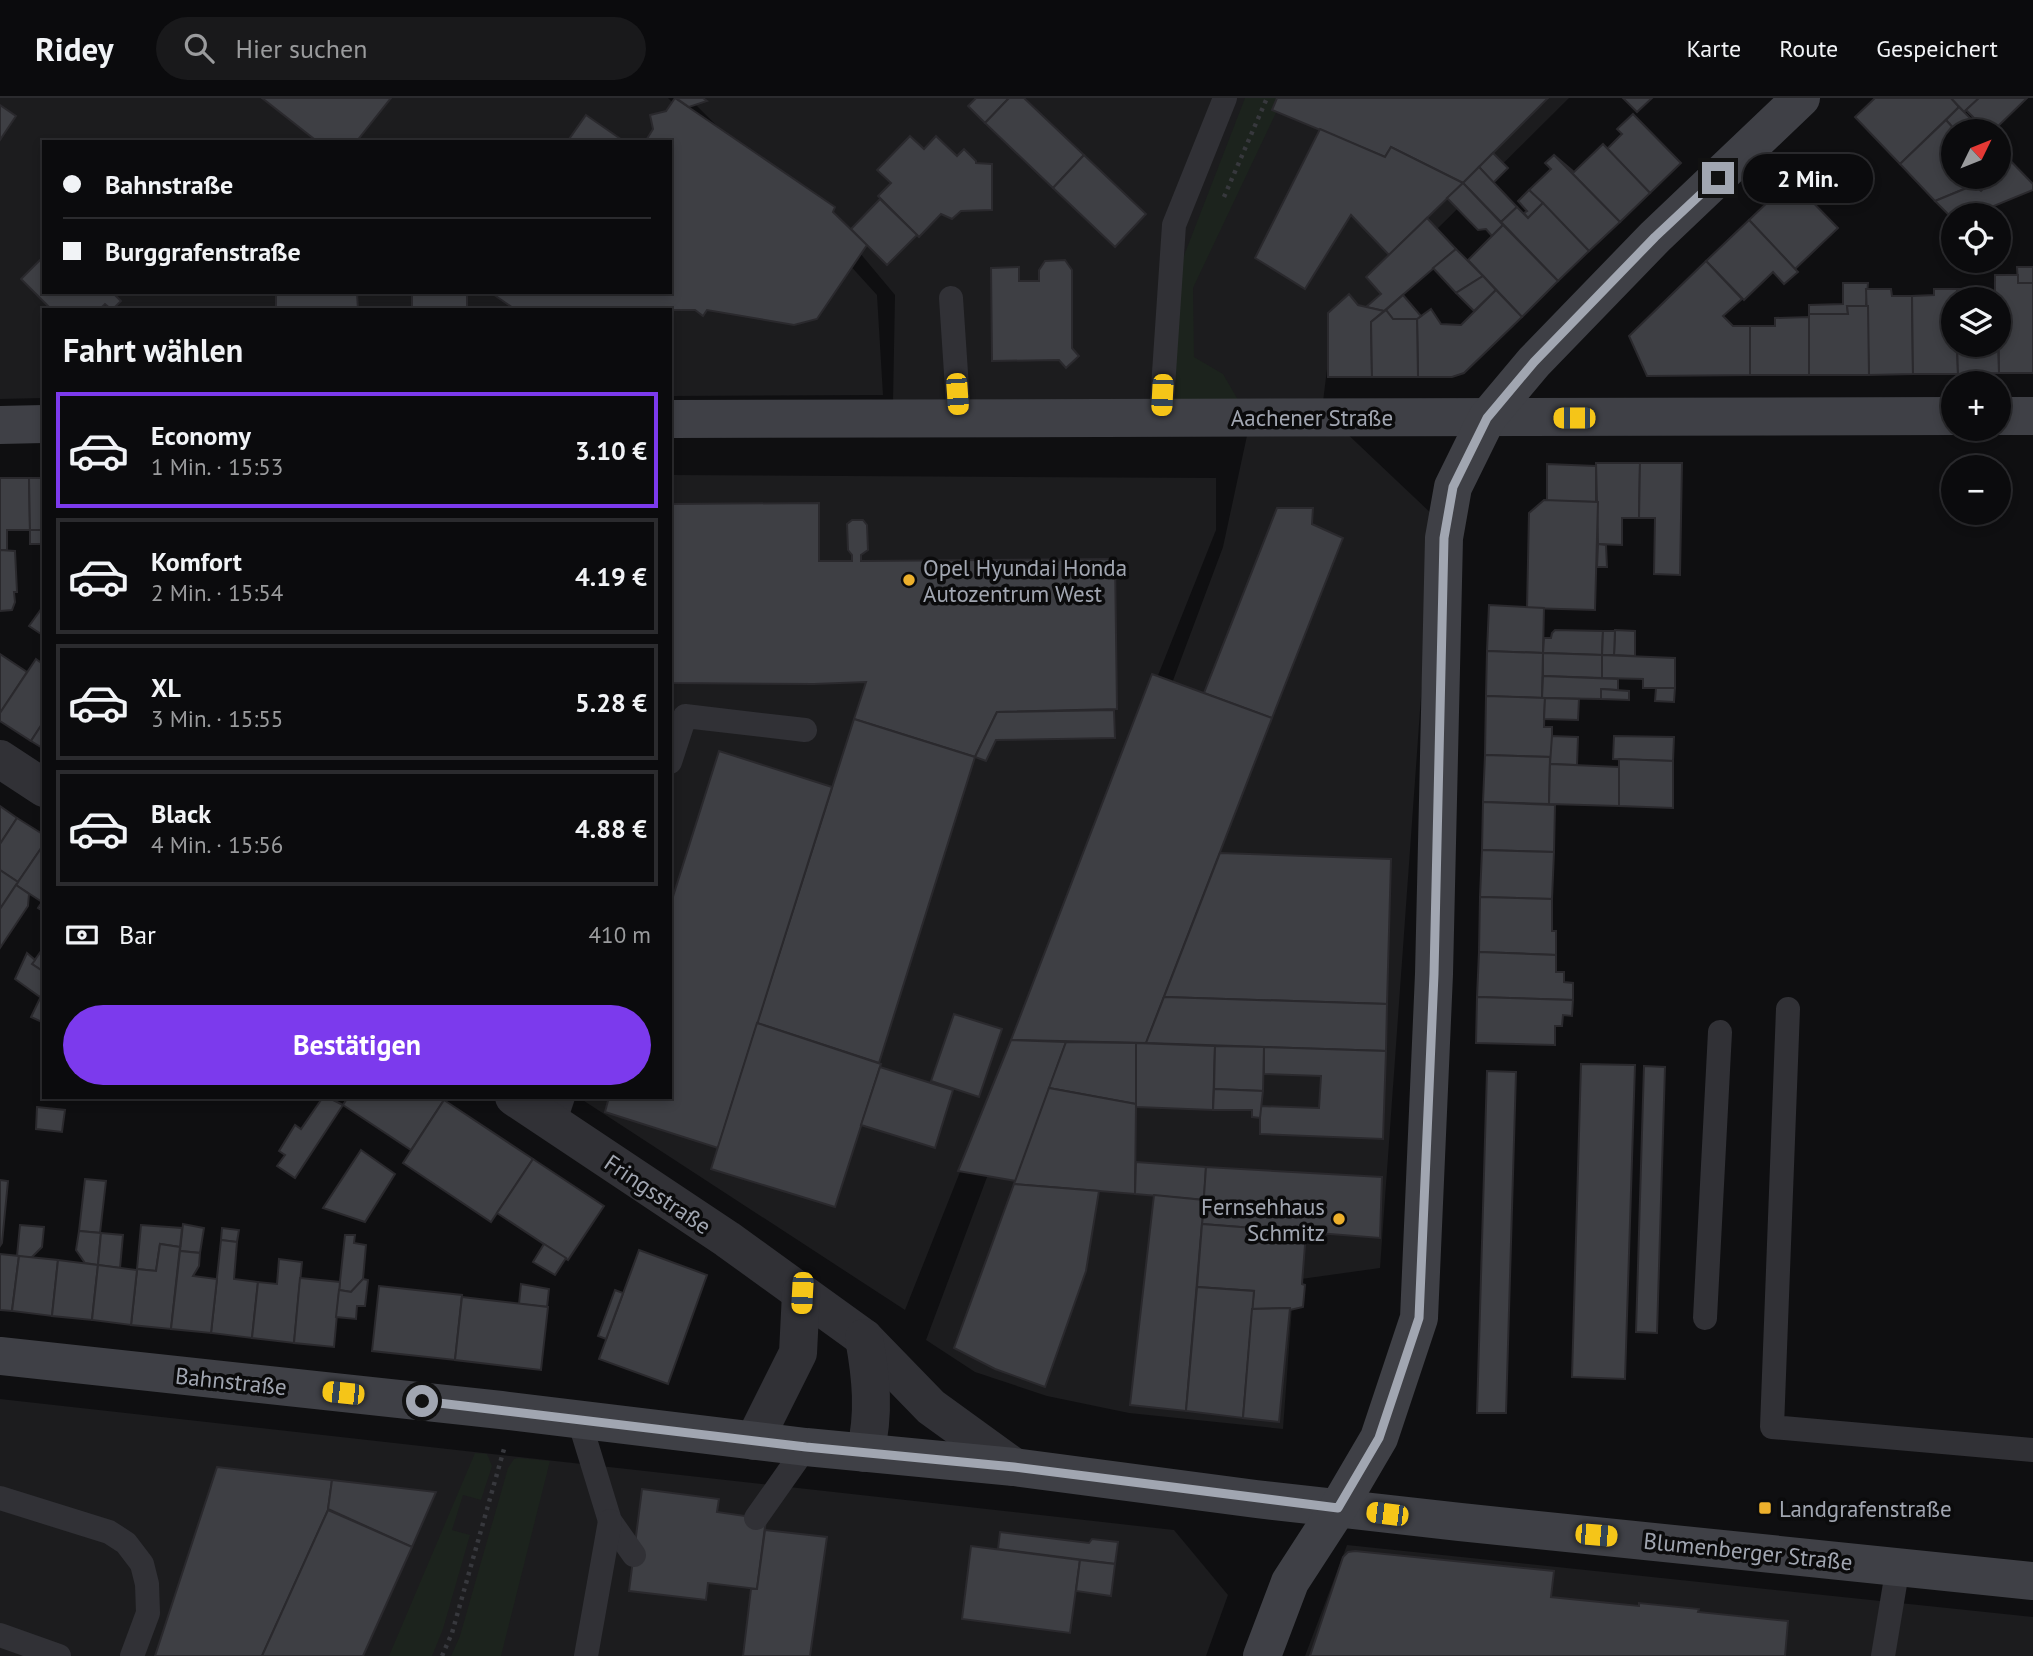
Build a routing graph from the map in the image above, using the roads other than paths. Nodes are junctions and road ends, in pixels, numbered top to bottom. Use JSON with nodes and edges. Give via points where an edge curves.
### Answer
{"nodes":[{"id":1,"x":1225,"y":98,"type":"edge"},
{"id":2,"x":1801,"y":98,"type":"edge"},
{"id":3,"x":951,"y":298,"type":"dead end"},
{"id":4,"x":1941,"y":416,"type":"edge"},
{"id":5,"x":2011,"y":416,"type":"edge"},
{"id":6,"x":2033,"y":416,"type":"edge"},
{"id":7,"x":1161,"y":417,"type":"junction"},
{"id":8,"x":959,"y":418,"type":"junction"},
{"id":9,"x":1487,"y":418,"type":"junction"},
{"id":10,"x":672,"y":419,"type":"edge"},
{"id":11,"x":42,"y":424,"type":"edge"},
{"id":12,"x":0,"y":425,"type":"edge"},
{"id":13,"x":805,"y":730,"type":"dead end"},
{"id":14,"x":672,"y":756,"type":"edge"},
{"id":15,"x":0,"y":759,"type":"edge"},
{"id":16,"x":42,"y":787,"type":"edge"},
{"id":17,"x":1788,"y":1009,"type":"dead end"},
{"id":18,"x":1720,"y":1032,"type":"dead end"},
{"id":19,"x":518,"y":1099,"type":"edge"},
{"id":20,"x":563,"y":1119,"type":"edge"},
{"id":21,"x":802,"y":1293,"type":"junction"},
{"id":22,"x":1705,"y":1318,"type":"dead end"},
{"id":23,"x":864,"y":1338,"type":"junction"},
{"id":24,"x":0,"y":1356,"type":"edge"},
{"id":25,"x":579,"y":1420,"type":"junction"},
{"id":26,"x":754,"y":1441,"type":"junction"},
{"id":27,"x":806,"y":1447,"type":"junction"},
{"id":28,"x":2033,"y":1450,"type":"edge"},
{"id":29,"x":864,"y":1453,"type":"junction"},
{"id":30,"x":1014,"y":1467,"type":"junction"},
{"id":31,"x":0,"y":1498,"type":"edge"},
{"id":32,"x":1338,"y":1508,"type":"junction"},
{"id":33,"x":756,"y":1518,"type":"dead end"},
{"id":34,"x":610,"y":1521,"type":"junction"},
{"id":35,"x":634,"y":1555,"type":"dead end"},
{"id":36,"x":1898,"y":1566,"type":"junction"},
{"id":37,"x":2033,"y":1581,"type":"edge"},
{"id":38,"x":0,"y":1635,"type":"edge"},
{"id":39,"x":59,"y":1656,"type":"edge"},
{"id":40,"x":132,"y":1656,"type":"edge"},
{"id":41,"x":586,"y":1656,"type":"edge"},
{"id":42,"x":1262,"y":1656,"type":"edge"},
{"id":43,"x":1883,"y":1656,"type":"edge"}],
"edges":[{"from":1,"to":7,"type":"lane","via":[[1174,225]]},
{"from":2,"to":9,"type":"street","via":[[1655,237],[1534,362]]},
{"from":3,"to":8,"type":"lane"},
{"from":4,"to":9,"type":"street","name":"Aachener Straße"},
{"from":5,"to":6,"type":"street"},
{"from":7,"to":8,"type":"street","name":"Aachener Straße"},
{"from":7,"to":9,"type":"street","name":"Aachener Straße"},
{"from":8,"to":10,"type":"street","name":"Aachener Straße"},
{"from":9,"to":32,"type":"street","via":[[1453,487],[1444,538],[1434,974],[1419,1318],[1379,1438]]},
{"from":11,"to":12,"type":"street"},
{"from":13,"to":14,"type":"lane","via":[[685,716]]},
{"from":15,"to":16,"type":"street"},
{"from":17,"to":28,"type":"lane","via":[[1772,1427]]},
{"from":18,"to":22,"type":"lane"},
{"from":19,"to":20,"type":"street","name":"Fringsstraße"},
{"from":20,"to":21,"type":"street","name":"Fringsstraße"},
{"from":21,"to":23,"type":"street","name":"Fringsstraße"},
{"from":21,"to":26,"type":"street","via":[[798,1353]]},
{"from":23,"to":29,"type":"street","via":[[872,1380]]},
{"from":23,"to":30,"type":"street","name":"Fringsstraße","via":[[931,1407]]},
{"from":24,"to":25,"type":"street","name":"Bahnstraße"},
{"from":25,"to":26,"type":"street","name":"Bahnstraße"},
{"from":25,"to":34,"type":"lane"},
{"from":26,"to":27,"type":"street","name":"Blumenberger Straße"},
{"from":27,"to":29,"type":"street","name":"Blumenberger Straße"},
{"from":27,"to":33,"type":"lane"},
{"from":29,"to":30,"type":"street","name":"Blumenberger Straße"},
{"from":30,"to":32,"type":"street","name":"Blumenberger Straße"},
{"from":31,"to":40,"type":"lane","via":[[108,1532],[126,1543],[142,1564],[147,1584],[148,1613]]},
{"from":32,"to":36,"type":"street","name":"Blumenberger Straße"},
{"from":32,"to":42,"type":"street","via":[[1290,1582]]},
{"from":34,"to":35,"type":"lane"},
{"from":34,"to":41,"type":"lane"},
{"from":36,"to":37,"type":"street","name":"Blumenberger Straße"},
{"from":36,"to":43,"type":"lane"},
{"from":38,"to":39,"type":"lane"}]}
